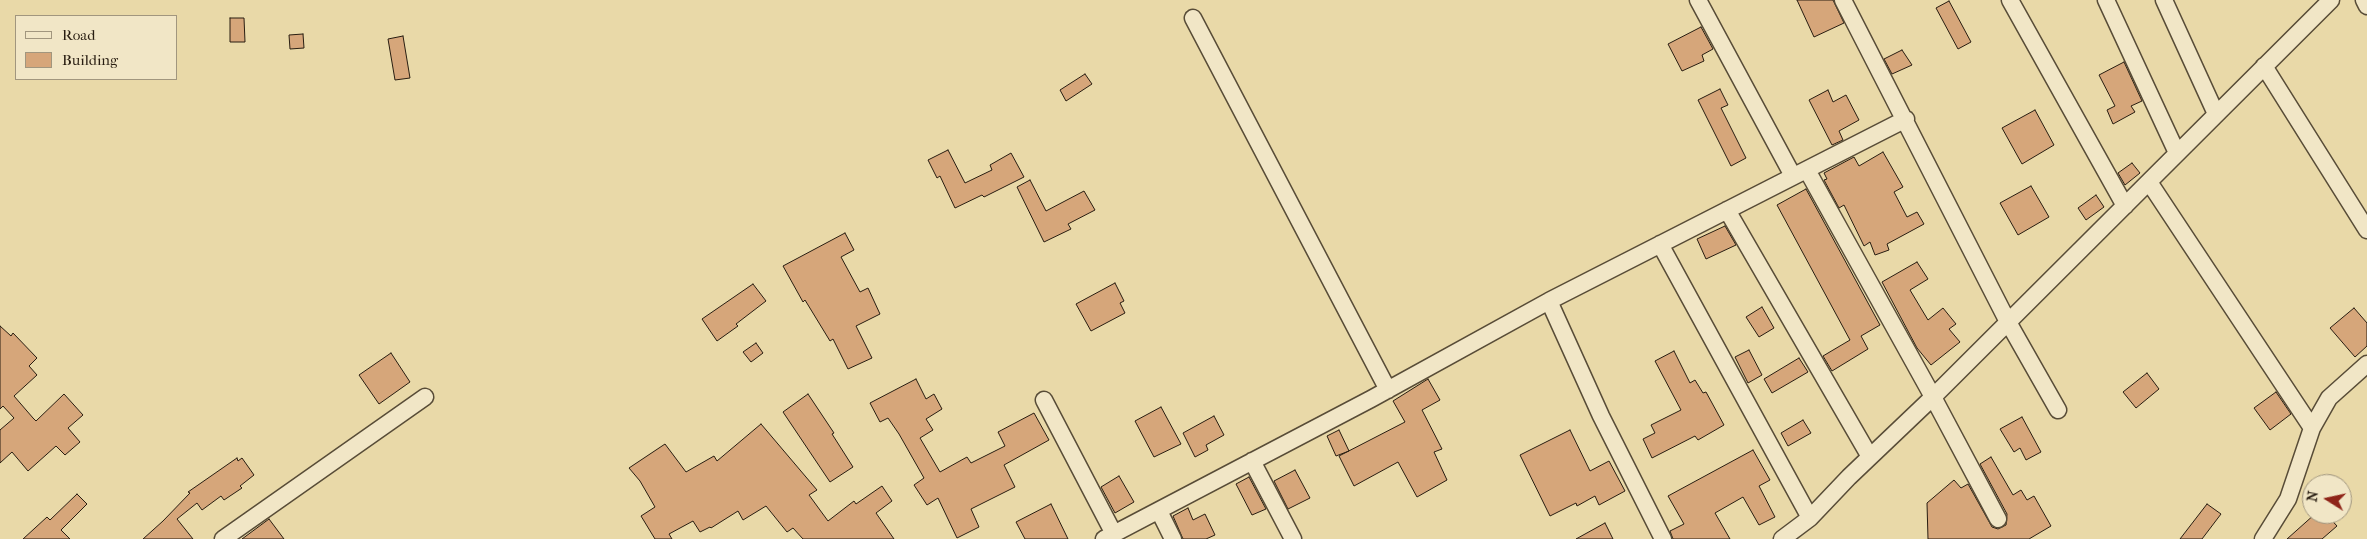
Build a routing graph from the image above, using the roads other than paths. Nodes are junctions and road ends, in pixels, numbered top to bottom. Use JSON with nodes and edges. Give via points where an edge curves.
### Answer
{"nodes":[{"id":1,"x":1698,"y":0,"type":"edge"},
{"id":2,"x":1843,"y":0,"type":"edge"},
{"id":3,"x":2010,"y":0,"type":"edge"},
{"id":4,"x":2106,"y":0,"type":"edge"},
{"id":5,"x":2164,"y":0,"type":"edge"},
{"id":6,"x":2331,"y":0,"type":"edge"},
{"id":7,"x":2364,"y":0,"type":"edge"},
{"id":8,"x":2314,"y":6,"type":"edge"},
{"id":9,"x":2367,"y":6,"type":"edge"},
{"id":10,"x":1193,"y":18,"type":"dead end"},
{"id":11,"x":2264,"y":66,"type":"junction"},
{"id":12,"x":2216,"y":114,"type":"junction"},
{"id":13,"x":1906,"y":119,"type":"junction"},
{"id":14,"x":2177,"y":153,"type":"junction"},
{"id":15,"x":1800,"y":173,"type":"junction"},
{"id":16,"x":2149,"y":182,"type":"junction"},
{"id":17,"x":2125,"y":206,"type":"junction"},
{"id":18,"x":1727,"y":210,"type":"junction"},
{"id":19,"x":2367,"y":230,"type":"edge"},
{"id":20,"x":1660,"y":244,"type":"junction"},
{"id":21,"x":1549,"y":301,"type":"junction"},
{"id":22,"x":2008,"y":322,"type":"junction"},
{"id":23,"x":2367,"y":364,"type":"edge"},
{"id":24,"x":1388,"y":390,"type":"junction"},
{"id":25,"x":425,"y":397,"type":"dead end"},
{"id":26,"x":1933,"y":397,"type":"junction"},
{"id":27,"x":1044,"y":400,"type":"dead end"},
{"id":28,"x":2058,"y":410,"type":"dead end"},
{"id":29,"x":2312,"y":428,"type":"junction"},
{"id":30,"x":1870,"y":457,"type":"junction"},
{"id":31,"x":1252,"y":462,"type":"junction"},
{"id":32,"x":1159,"y":511,"type":"junction"},
{"id":33,"x":1810,"y":518,"type":"junction"},
{"id":34,"x":1998,"y":519,"type":"dead end"},
{"id":35,"x":1109,"y":536,"type":"edge"},
{"id":36,"x":223,"y":539,"type":"edge"},
{"id":37,"x":1173,"y":539,"type":"edge"},
{"id":38,"x":1293,"y":539,"type":"edge"},
{"id":39,"x":1664,"y":539,"type":"edge"},
{"id":40,"x":1782,"y":539,"type":"edge"},
{"id":41,"x":2263,"y":539,"type":"edge"}],
"edges":[{"from":1,"to":15,"type":"street"},
{"from":2,"to":13,"type":"street"},
{"from":3,"to":17,"type":"street"},
{"from":4,"to":14,"type":"street"},
{"from":5,"to":12,"type":"street"},
{"from":6,"to":8,"type":"street"},
{"from":7,"to":9,"type":"street"},
{"from":8,"to":11,"type":"street"},
{"from":10,"to":24,"type":"street"},
{"from":11,"to":12,"type":"street"},
{"from":11,"to":19,"type":"street"},
{"from":12,"to":14,"type":"street"},
{"from":13,"to":15,"type":"street"},
{"from":13,"to":22,"type":"street"},
{"from":14,"to":16,"type":"street"},
{"from":15,"to":18,"type":"street"},
{"from":15,"to":26,"type":"street"},
{"from":16,"to":17,"type":"street"},
{"from":16,"to":29,"type":"street"},
{"from":17,"to":22,"type":"street"},
{"from":18,"to":20,"type":"street"},
{"from":18,"to":30,"type":"street"},
{"from":20,"to":21,"type":"street"},
{"from":20,"to":33,"type":"street"},
{"from":21,"to":24,"type":"street"},
{"from":21,"to":39,"type":"street","via":[[1601,416]]},
{"from":22,"to":26,"type":"street"},
{"from":22,"to":28,"type":"street"},
{"from":23,"to":29,"type":"street","via":[[2329,398]]},
{"from":24,"to":31,"type":"street"},
{"from":25,"to":36,"type":"street"},
{"from":26,"to":30,"type":"street"},
{"from":26,"to":34,"type":"street"},
{"from":27,"to":35,"type":"street"},
{"from":29,"to":41,"type":"street","via":[[2288,499]]},
{"from":30,"to":33,"type":"street"},
{"from":31,"to":32,"type":"street"},
{"from":31,"to":38,"type":"street"},
{"from":32,"to":35,"type":"street"},
{"from":32,"to":37,"type":"street"},
{"from":33,"to":40,"type":"street"}]}
